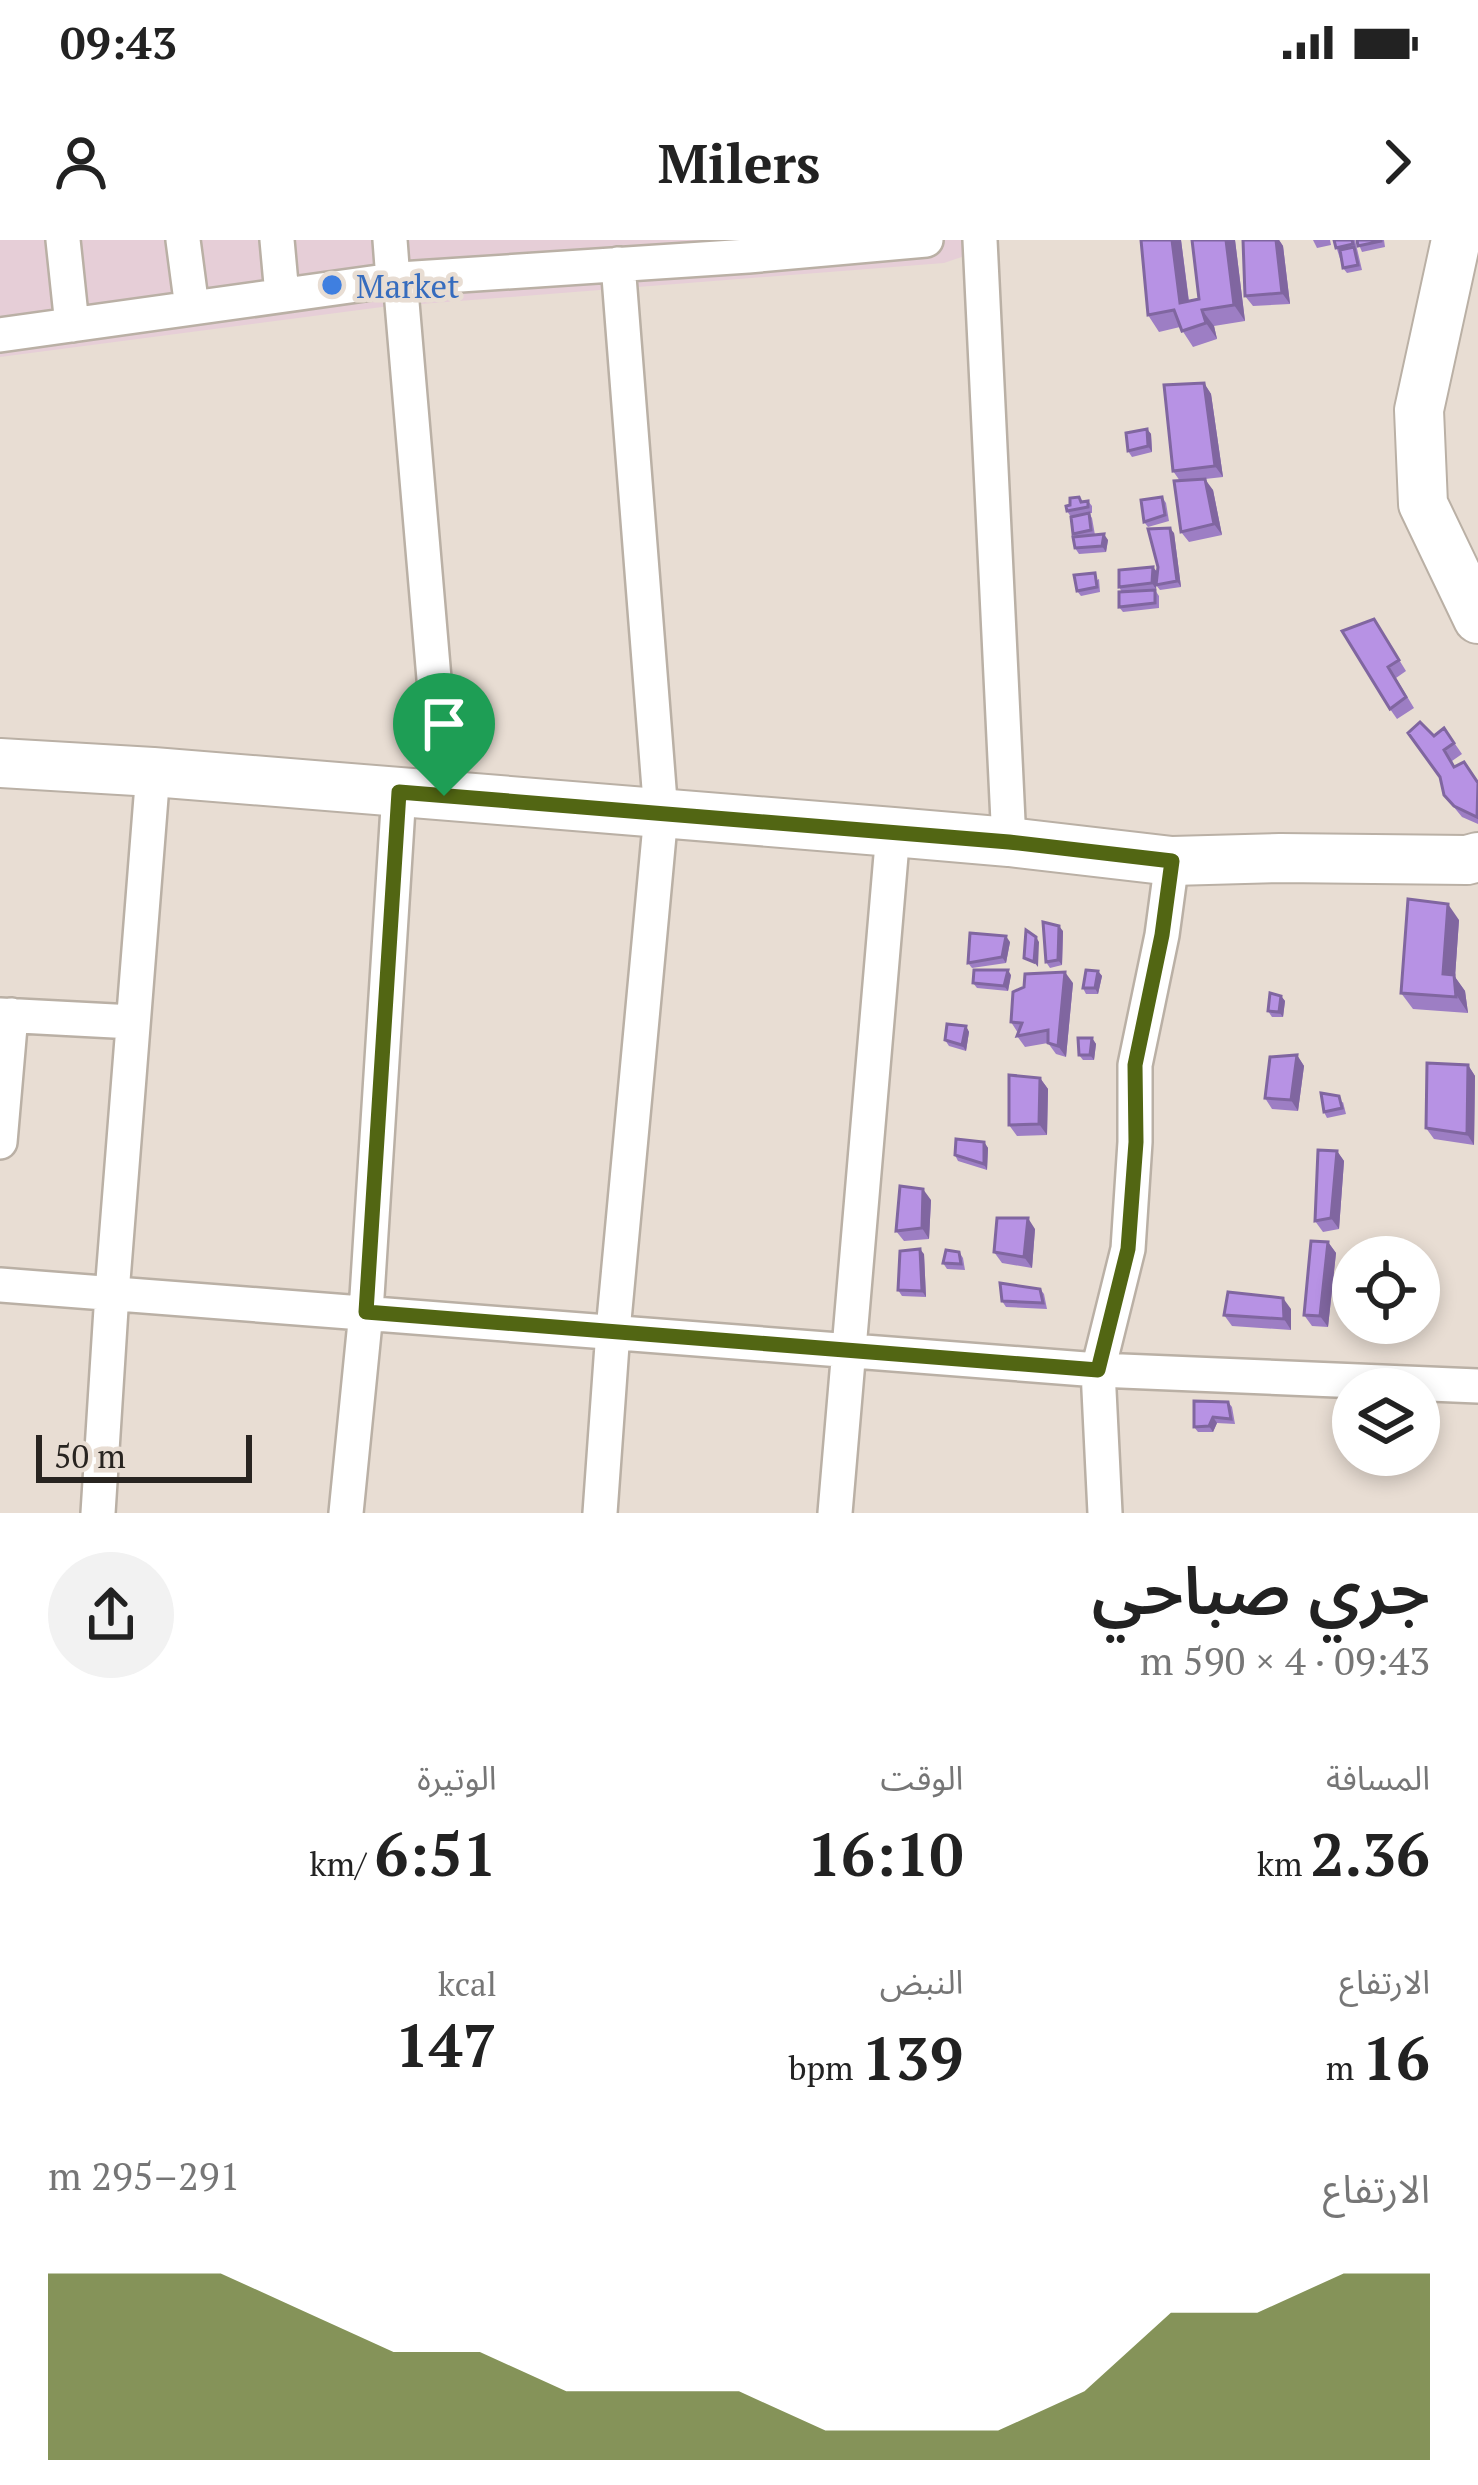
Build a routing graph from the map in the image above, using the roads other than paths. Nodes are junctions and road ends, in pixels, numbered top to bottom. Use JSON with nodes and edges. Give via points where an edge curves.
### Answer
{"nodes":[{"id":1,"x":64,"y":240,"type":"edge"},
{"id":2,"x":184,"y":240,"type":"edge"},
{"id":3,"x":277,"y":240,"type":"edge"},
{"id":4,"x":390,"y":240,"type":"edge"},
{"id":5,"x":477,"y":240,"type":"edge"},
{"id":6,"x":926,"y":240,"type":"edge"},
{"id":7,"x":980,"y":240,"type":"edge"},
{"id":8,"x":1456,"y":240,"type":"edge"},
{"id":9,"x":866,"y":243,"type":"edge"},
{"id":10,"x":720,"y":249,"type":"edge"},
{"id":11,"x":658,"y":251,"type":"edge"},
{"id":12,"x":618,"y":264,"type":"junction"},
{"id":13,"x":485,"y":273,"type":"junction"},
{"id":14,"x":397,"y":279,"type":"junction"},
{"id":15,"x":282,"y":296,"type":"junction"},
{"id":16,"x":192,"y":308,"type":"junction"},
{"id":17,"x":72,"y":325,"type":"junction"},
{"id":18,"x":0,"y":335,"type":"edge"},
{"id":19,"x":1478,"y":619,"type":"edge"},
{"id":20,"x":0,"y":764,"type":"edge"},
{"id":21,"x":153,"y":772,"type":"junction"},
{"id":22,"x":422,"y":794,"type":"junction"},
{"id":23,"x":661,"y":814,"type":"junction"},
{"id":24,"x":892,"y":832,"type":"junction"},
{"id":25,"x":1009,"y":842,"type":"junction"},
{"id":26,"x":1478,"y":857,"type":"edge"},
{"id":27,"x":1172,"y":861,"type":"junction"},
{"id":28,"x":6,"y":1015,"type":"edge"},
{"id":29,"x":133,"y":1022,"type":"junction"},
{"id":30,"x":0,"y":1142,"type":"edge"},
{"id":31,"x":0,"y":1285,"type":"edge"},
{"id":32,"x":112,"y":1293,"type":"junction"},
{"id":33,"x":366,"y":1312,"type":"junction"},
{"id":34,"x":613,"y":1331,"type":"junction"},
{"id":35,"x":848,"y":1350,"type":"junction"},
{"id":36,"x":1098,"y":1370,"type":"junction"},
{"id":37,"x":1478,"y":1386,"type":"edge"},
{"id":38,"x":98,"y":1513,"type":"edge"},
{"id":39,"x":346,"y":1513,"type":"edge"},
{"id":40,"x":600,"y":1513,"type":"edge"},
{"id":41,"x":835,"y":1513,"type":"edge"},
{"id":42,"x":1105,"y":1513,"type":"edge"}],
"edges":[{"from":1,"to":17,"type":"street"},
{"from":2,"to":16,"type":"street"},
{"from":3,"to":15,"type":"street"},
{"from":4,"to":14,"type":"street"},
{"from":5,"to":13,"type":"street"},
{"from":6,"to":9,"type":"street"},
{"from":7,"to":25,"type":"street"},
{"from":8,"to":19,"type":"street","via":[[1419,410],[1423,504]]},
{"from":9,"to":10,"type":"street"},
{"from":10,"to":11,"type":"street"},
{"from":11,"to":12,"type":"street"},
{"from":12,"to":13,"type":"street"},
{"from":12,"to":23,"type":"street"},
{"from":13,"to":14,"type":"street"},
{"from":14,"to":15,"type":"street"},
{"from":14,"to":22,"type":"street"},
{"from":15,"to":16,"type":"street"},
{"from":16,"to":17,"type":"street"},
{"from":17,"to":18,"type":"street"},
{"from":20,"to":21,"type":"street"},
{"from":21,"to":22,"type":"street"},
{"from":21,"to":29,"type":"street"},
{"from":22,"to":23,"type":"street"},
{"from":22,"to":33,"type":"street"},
{"from":23,"to":24,"type":"street"},
{"from":23,"to":34,"type":"street"},
{"from":24,"to":25,"type":"street"},
{"from":24,"to":35,"type":"street"},
{"from":25,"to":27,"type":"street"},
{"from":26,"to":27,"type":"street"},
{"from":27,"to":36,"type":"street","via":[[1135,1065],[1128,1249]]},
{"from":28,"to":29,"type":"street"},
{"from":28,"to":30,"type":"street"},
{"from":29,"to":32,"type":"street"},
{"from":31,"to":32,"type":"street"},
{"from":32,"to":33,"type":"street"},
{"from":32,"to":38,"type":"street"},
{"from":33,"to":34,"type":"street"},
{"from":33,"to":39,"type":"street"},
{"from":34,"to":35,"type":"street"},
{"from":34,"to":40,"type":"street"},
{"from":35,"to":36,"type":"street"},
{"from":35,"to":41,"type":"street"},
{"from":36,"to":37,"type":"street"},
{"from":36,"to":42,"type":"street"}]}
